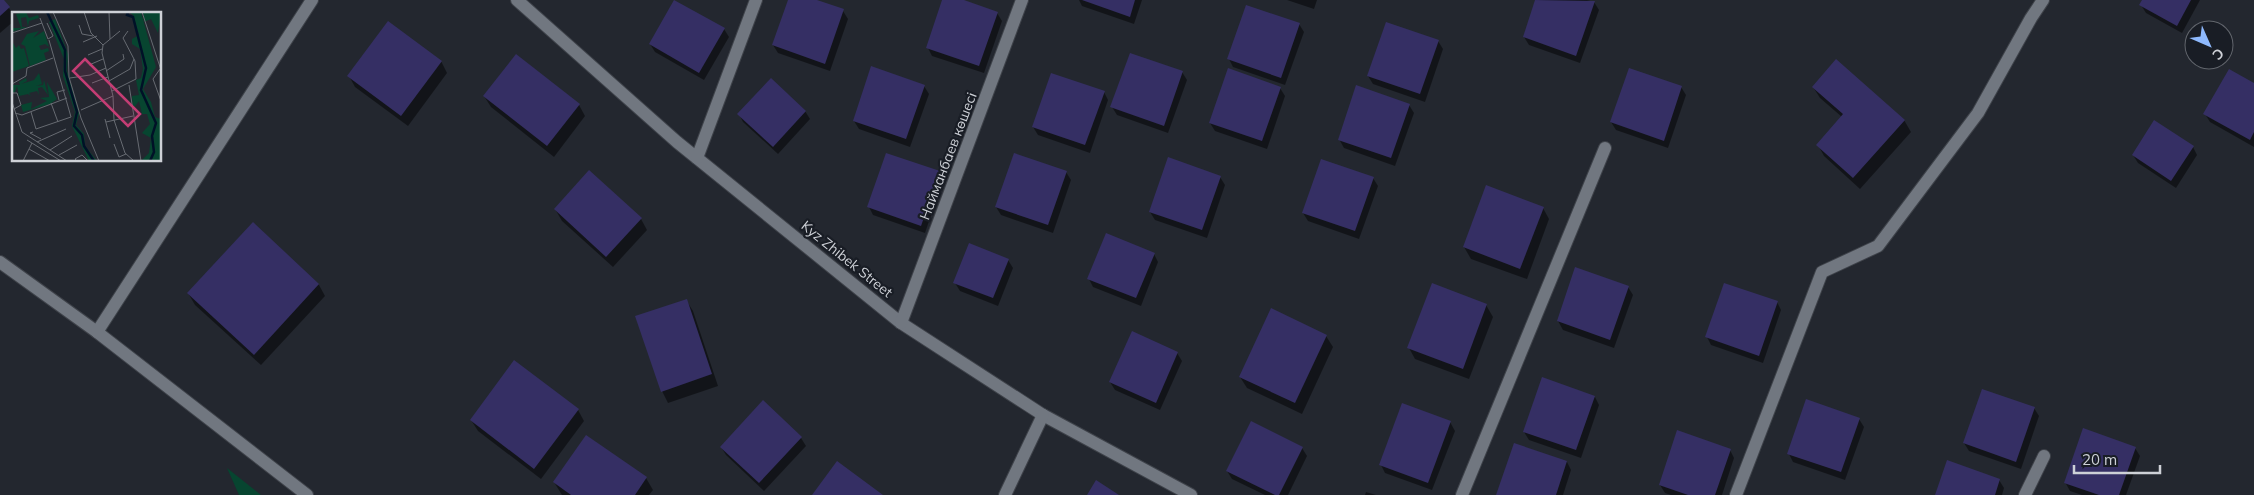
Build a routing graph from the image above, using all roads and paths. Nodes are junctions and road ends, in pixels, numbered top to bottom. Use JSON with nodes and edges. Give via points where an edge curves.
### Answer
{"nodes":[{"id":1,"x":312,"y":0,"type":"edge"},
{"id":2,"x":517,"y":0,"type":"edge"},
{"id":3,"x":756,"y":0,"type":"edge"},
{"id":4,"x":1022,"y":0,"type":"edge"},
{"id":5,"x":2043,"y":0,"type":"edge"},
{"id":6,"x":1606,"y":148,"type":"dead end"},
{"id":7,"x":698,"y":158,"type":"junction"},
{"id":8,"x":0,"y":262,"type":"edge"},
{"id":9,"x":901,"y":323,"type":"junction"},
{"id":10,"x":97,"y":332,"type":"junction"},
{"id":11,"x":1043,"y":415,"type":"junction"},
{"id":12,"x":2044,"y":456,"type":"dead end"},
{"id":13,"x":307,"y":495,"type":"edge"},
{"id":14,"x":1006,"y":495,"type":"edge"},
{"id":15,"x":1191,"y":495,"type":"edge"},
{"id":16,"x":1462,"y":495,"type":"edge"},
{"id":17,"x":1736,"y":495,"type":"edge"},
{"id":18,"x":2025,"y":495,"type":"edge"}],
"edges":[{"from":1,"to":10,"type":"street"},
{"from":2,"to":7,"type":"street","name":"Kyz Zhibek Street"},
{"from":3,"to":7,"type":"street"},
{"from":4,"to":9,"type":"street","name":"Найманбаев көшесі"},
{"from":5,"to":17,"type":"street","via":[[1978,113],[1878,246],[1822,272]]},
{"from":6,"to":16,"type":"street"},
{"from":7,"to":9,"type":"street","name":"Kyz Zhibek Street"},
{"from":8,"to":10,"type":"street"},
{"from":9,"to":11,"type":"street","name":"Kyz Zhibek Street"},
{"from":10,"to":13,"type":"street"},
{"from":11,"to":14,"type":"street"},
{"from":11,"to":15,"type":"street","name":"Kyz Zhibek Street"},
{"from":12,"to":18,"type":"street"}]}
